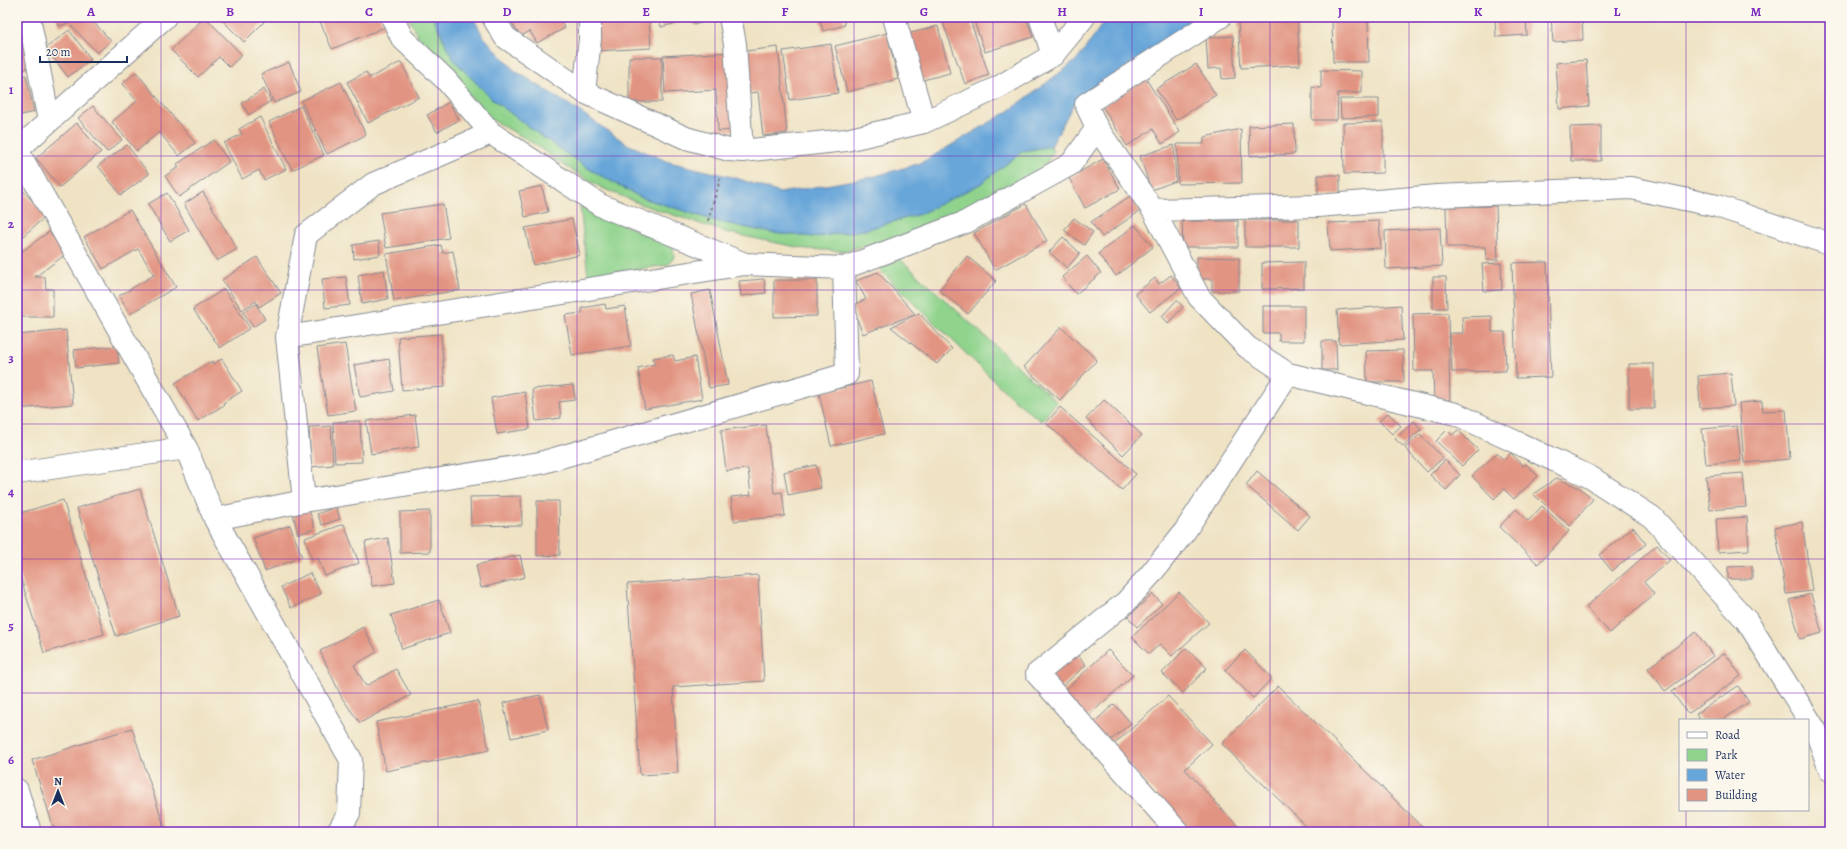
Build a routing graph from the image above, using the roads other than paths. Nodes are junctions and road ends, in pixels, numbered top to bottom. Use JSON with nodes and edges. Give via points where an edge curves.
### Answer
{"nodes":[{"id":1,"x":29,"y":17,"type":"edge"},
{"id":2,"x":165,"y":17,"type":"edge"},
{"id":3,"x":392,"y":17,"type":"edge"},
{"id":4,"x":493,"y":17,"type":"edge"},
{"id":5,"x":590,"y":17,"type":"edge"},
{"id":6,"x":730,"y":17,"type":"edge"},
{"id":7,"x":894,"y":17,"type":"edge"},
{"id":8,"x":1040,"y":17,"type":"edge"},
{"id":9,"x":1084,"y":17,"type":"edge"},
{"id":10,"x":1220,"y":17,"type":"edge"},
{"id":11,"x":1053,"y":55,"type":"junction"},
{"id":12,"x":584,"y":92,"type":"junction"},
{"id":13,"x":49,"y":121,"type":"junction"},
{"id":14,"x":924,"y":122,"type":"junction"},
{"id":15,"x":1097,"y":128,"type":"junction"},
{"id":16,"x":491,"y":133,"type":"junction"},
{"id":17,"x":17,"y":150,"type":"edge"},
{"id":18,"x":735,"y":150,"type":"junction"},
{"id":19,"x":1153,"y":210,"type":"junction"},
{"id":20,"x":1830,"y":244,"type":"edge"},
{"id":21,"x":745,"y":264,"type":"junction"},
{"id":22,"x":844,"y":268,"type":"junction"},
{"id":23,"x":287,"y":337,"type":"junction"},
{"id":24,"x":1288,"y":374,"type":"junction"},
{"id":25,"x":186,"y":448,"type":"junction"},
{"id":26,"x":17,"y":473,"type":"edge"},
{"id":27,"x":304,"y":501,"type":"junction"},
{"id":28,"x":215,"y":519,"type":"junction"},
{"id":29,"x":1809,"y":719,"type":"edge"},
{"id":30,"x":1809,"y":719,"type":"edge"},
{"id":31,"x":1830,"y":770,"type":"edge"},
{"id":32,"x":17,"y":790,"type":"edge"},
{"id":33,"x":30,"y":832,"type":"edge"},
{"id":34,"x":338,"y":832,"type":"edge"},
{"id":35,"x":1178,"y":832,"type":"edge"}],
"edges":[{"from":1,"to":13,"type":"street"},
{"from":2,"to":13,"type":"street"},
{"from":3,"to":16,"type":"street","via":[[402,38],[446,80]]},
{"from":4,"to":12,"type":"street","via":[[505,37]]},
{"from":5,"to":12,"type":"street"},
{"from":6,"to":18,"type":"street","via":[[735,44]]},
{"from":7,"to":14,"type":"street"},
{"from":8,"to":11,"type":"street"},
{"from":9,"to":11,"type":"street"},
{"from":10,"to":15,"type":"street","via":[[1086,104]]},
{"from":11,"to":14,"type":"street","via":[[999,88]]},
{"from":12,"to":18,"type":"street","via":[[686,138]]},
{"from":13,"to":17,"type":"street"},
{"from":14,"to":18,"type":"street","via":[[846,140]]},
{"from":15,"to":19,"type":"street"},
{"from":15,"to":22,"type":"street","via":[[1070,164],[966,222]]},
{"from":16,"to":21,"type":"street","via":[[600,205]]},
{"from":16,"to":23,"type":"street","via":[[373,184],[306,235]]},
{"from":17,"to":25,"type":"street"},
{"from":19,"to":20,"type":"street","via":[[1318,206],[1437,196],[1631,188],[1717,206]]},
{"from":19,"to":24,"type":"street","via":[[1199,297],[1247,347]]},
{"from":21,"to":22,"type":"street"},
{"from":21,"to":23,"type":"street"},
{"from":22,"to":27,"type":"street","via":[[847,374],[540,463]]},
{"from":23,"to":27,"type":"street"},
{"from":24,"to":29,"type":"street","via":[[1456,414],[1590,477],[1652,517],[1747,621]]},
{"from":24,"to":35,"type":"street","via":[[1185,531],[1150,575],[1126,602],[1037,674]]},
{"from":25,"to":26,"type":"street"},
{"from":25,"to":28,"type":"street"},
{"from":27,"to":28,"type":"street"},
{"from":28,"to":34,"type":"street","via":[[351,760],[349,813]]},
{"from":30,"to":31,"type":"street"},
{"from":32,"to":33,"type":"street"}]}
